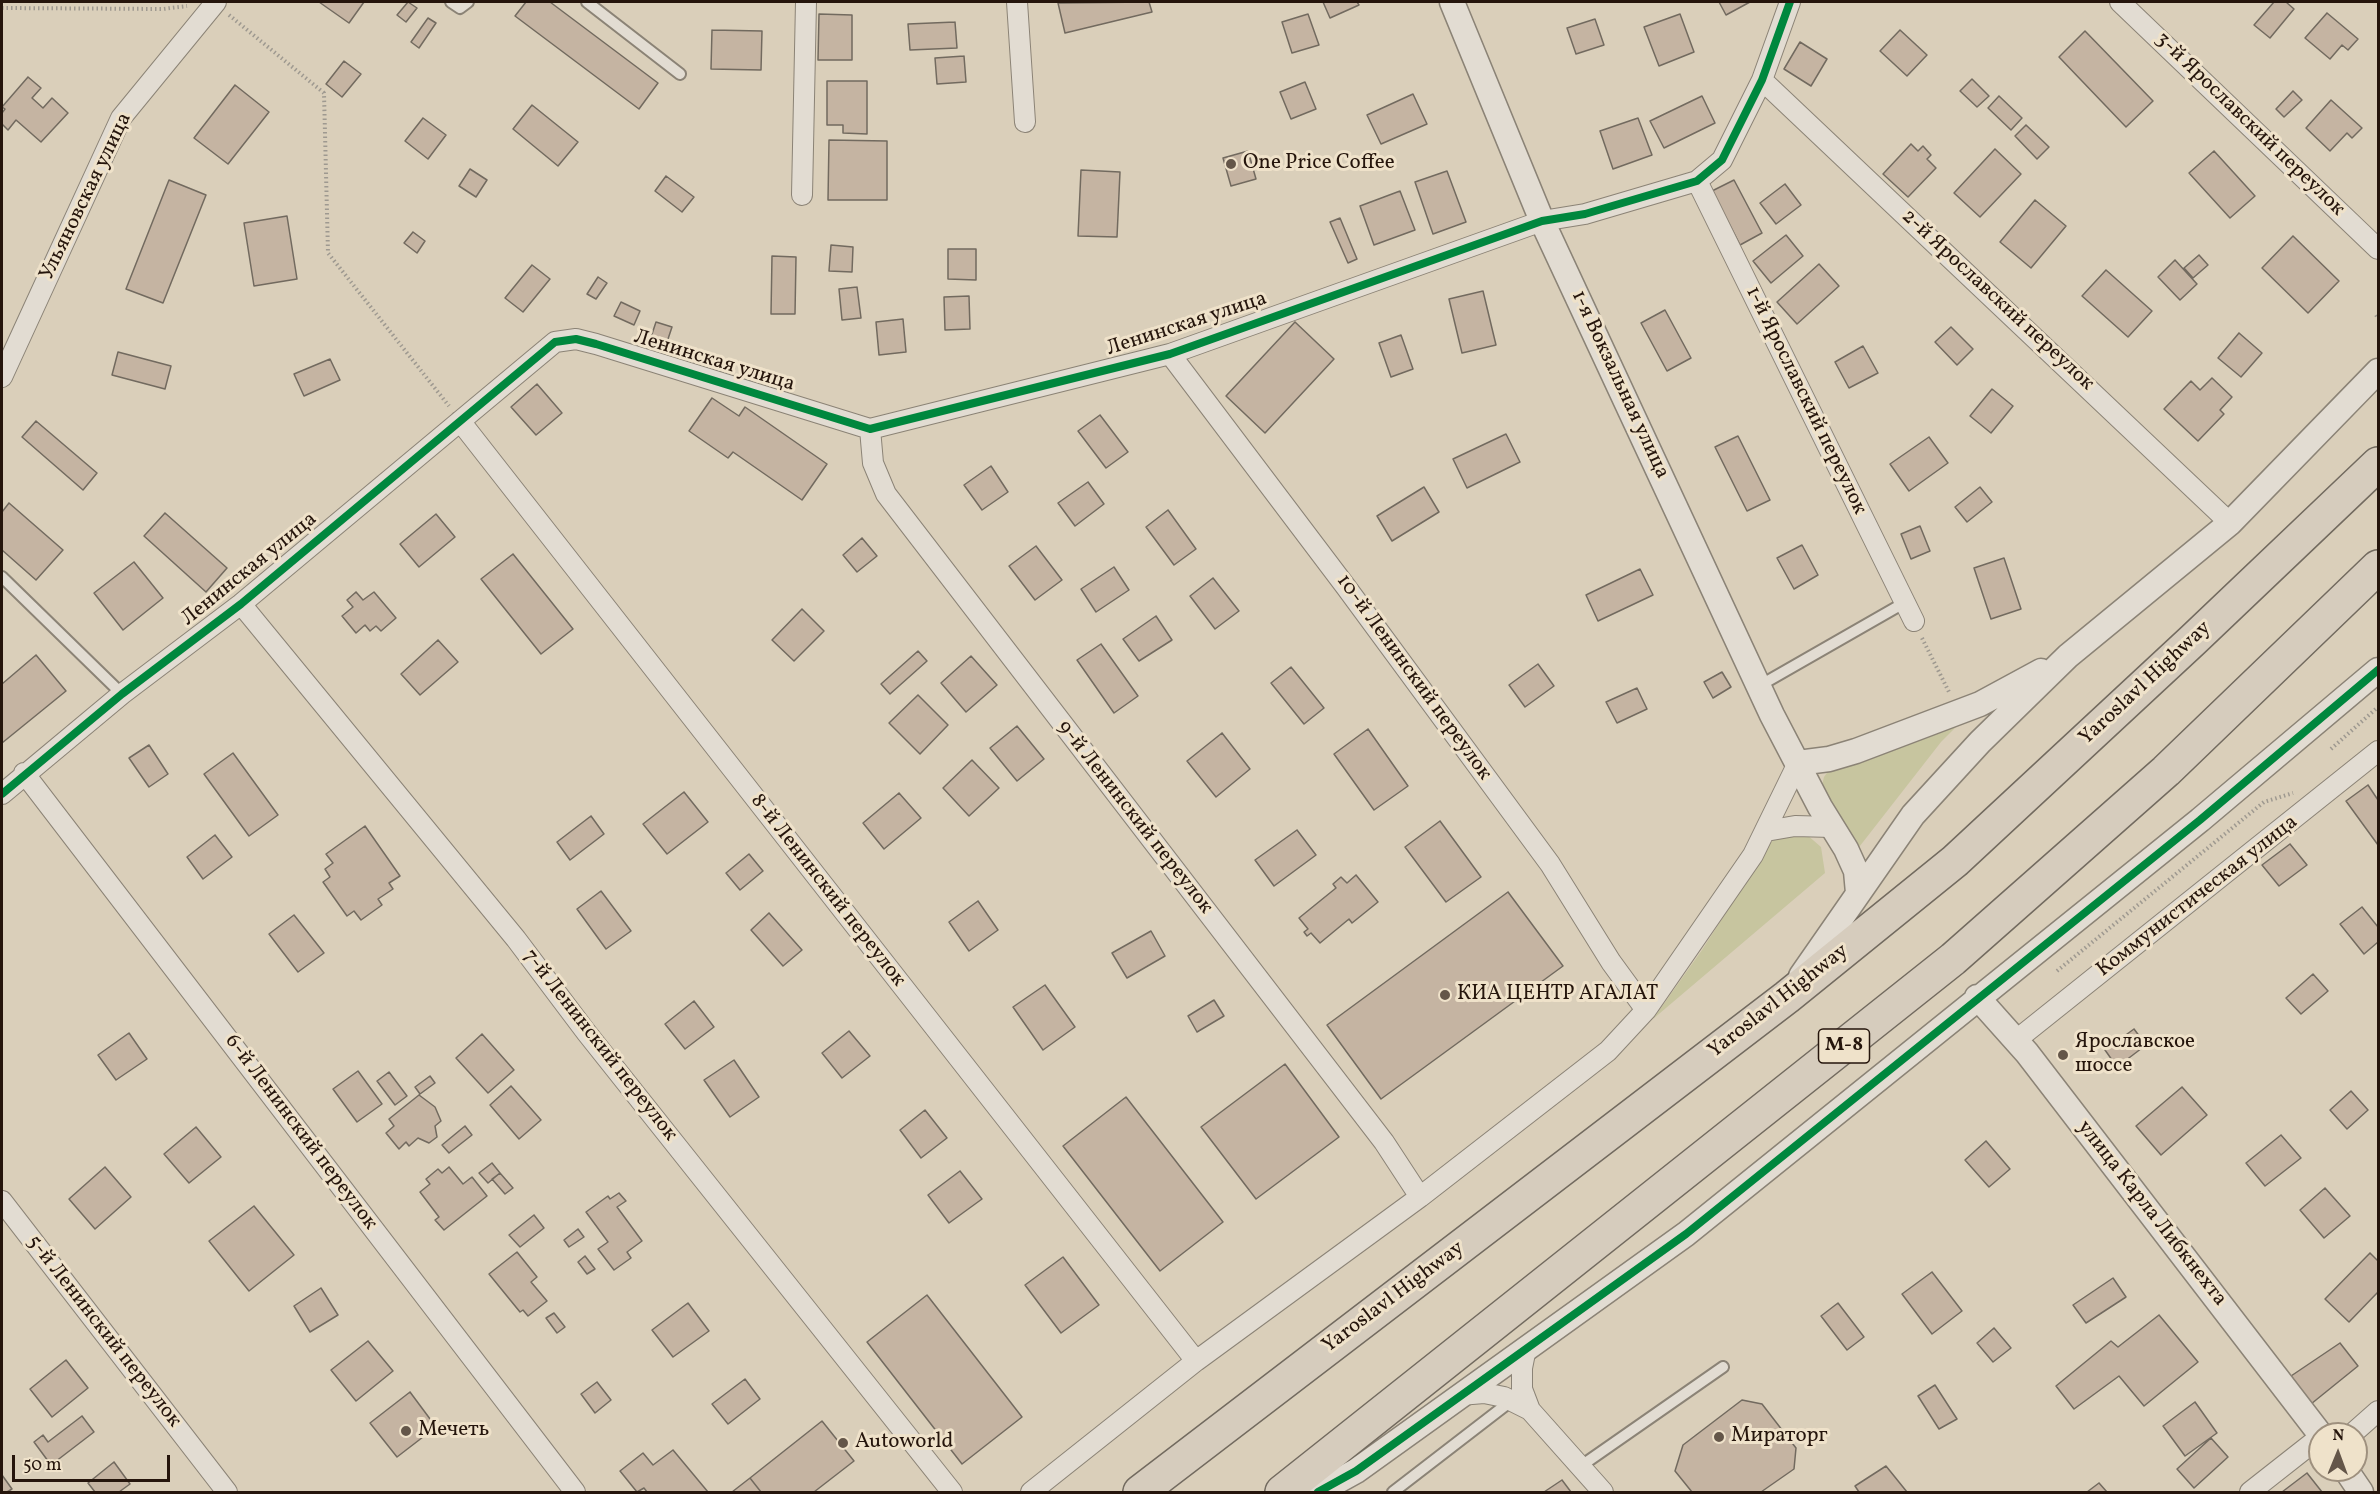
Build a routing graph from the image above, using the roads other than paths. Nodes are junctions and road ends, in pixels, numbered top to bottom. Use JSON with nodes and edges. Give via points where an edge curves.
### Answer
{"nodes":[{"id":1,"x":451,"y":2,"type":"edge"},
{"id":2,"x":468,"y":2,"type":"edge"},
{"id":3,"x":587,"y":2,"type":"edge"},
{"id":4,"x":806,"y":2,"type":"edge"},
{"id":5,"x":1017,"y":2,"type":"edge"},
{"id":6,"x":1452,"y":2,"type":"edge"},
{"id":7,"x":1790,"y":2,"type":"edge"},
{"id":8,"x":2120,"y":2,"type":"edge"},
{"id":9,"x":215,"y":3,"type":"edge"},
{"id":10,"x":680,"y":74,"type":"dead end"},
{"id":11,"x":1762,"y":80,"type":"junction"},
{"id":12,"x":1024,"y":122,"type":"dead end"},
{"id":13,"x":1697,"y":181,"type":"junction"},
{"id":14,"x":802,"y":195,"type":"dead end"},
{"id":15,"x":1542,"y":221,"type":"junction"},
{"id":16,"x":2379,"y":249,"type":"edge"},
{"id":17,"x":1170,"y":354,"type":"junction"},
{"id":18,"x":2379,"y":371,"type":"edge"},
{"id":19,"x":2,"y":377,"type":"edge"},
{"id":20,"x":460,"y":421,"type":"junction"},
{"id":21,"x":870,"y":429,"type":"junction"},
{"id":22,"x":2379,"y":464,"type":"edge"},
{"id":23,"x":2230,"y":523,"type":"junction"},
{"id":24,"x":2379,"y":567,"type":"edge"},
{"id":25,"x":2,"y":577,"type":"edge"},
{"id":26,"x":1904,"y":603,"type":"junction"},
{"id":27,"x":241,"y":604,"type":"junction"},
{"id":28,"x":1914,"y":621,"type":"road end"},
{"id":29,"x":2068,"y":656,"type":"junction"},
{"id":30,"x":2379,"y":670,"type":"edge"},
{"id":31,"x":1758,"y":687,"type":"junction"},
{"id":32,"x":122,"y":694,"type":"junction"},
{"id":33,"x":2379,"y":751,"type":"edge"},
{"id":34,"x":1798,"y":763,"type":"junction"},
{"id":35,"x":24,"y":773,"type":"junction"},
{"id":36,"x":2,"y":794,"type":"edge"},
{"id":37,"x":1832,"y":827,"type":"junction"},
{"id":38,"x":1766,"y":831,"type":"junction"},
{"id":39,"x":1858,"y":893,"type":"junction"},
{"id":40,"x":1787,"y":997,"type":"junction"},
{"id":41,"x":1977,"y":998,"type":"junction"},
{"id":42,"x":1647,"y":1010,"type":"junction"},
{"id":43,"x":2015,"y":1041,"type":"junction"},
{"id":44,"x":1420,"y":1197,"type":"junction"},
{"id":45,"x":2,"y":1201,"type":"edge"},
{"id":46,"x":1526,"y":1348,"type":"junction"},
{"id":47,"x":1196,"y":1361,"type":"junction"},
{"id":48,"x":1723,"y":1367,"type":"dead end"},
{"id":49,"x":1460,"y":1395,"type":"junction"},
{"id":50,"x":1511,"y":1401,"type":"junction"},
{"id":51,"x":1530,"y":1410,"type":"junction"},
{"id":52,"x":2379,"y":1411,"type":"edge"},
{"id":53,"x":2310,"y":1422,"type":"edge"},
{"id":54,"x":2366,"y":1422,"type":"edge"},
{"id":55,"x":2308,"y":1445,"type":"edge"},
{"id":56,"x":1581,"y":1466,"type":"junction"},
{"id":57,"x":227,"y":1492,"type":"edge"},
{"id":58,"x":575,"y":1492,"type":"edge"},
{"id":59,"x":952,"y":1492,"type":"edge"},
{"id":60,"x":1031,"y":1492,"type":"edge"},
{"id":61,"x":1140,"y":1492,"type":"edge"},
{"id":62,"x":1282,"y":1492,"type":"edge"},
{"id":63,"x":1318,"y":1492,"type":"edge"},
{"id":64,"x":1393,"y":1492,"type":"edge"},
{"id":65,"x":1603,"y":1492,"type":"edge"},
{"id":66,"x":2250,"y":1492,"type":"edge"}],
"edges":[{"from":1,"to":2,"type":"lane","via":[[460,8]]},
{"from":3,"to":10,"type":"lane"},
{"from":4,"to":14,"type":"street"},
{"from":5,"to":12,"type":"street"},
{"from":6,"to":15,"type":"street","name":"1-я Вокзальная улица"},
{"from":7,"to":11,"type":"street"},
{"from":8,"to":16,"type":"street","name":"3-й Ярославский переулок"},
{"from":9,"to":19,"type":"street","name":"Ульяновская улица","via":[[121,118]]},
{"from":11,"to":13,"type":"street","via":[[1722,160]]},
{"from":11,"to":23,"type":"street","name":"2-й Ярославский переулок"},
{"from":13,"to":15,"type":"street","name":"Ленинская улица","via":[[1585,214]]},
{"from":13,"to":26,"type":"street","name":"1-й Ярославский переулок"},
{"from":15,"to":17,"type":"street","name":"Ленинская улица"},
{"from":15,"to":31,"type":"street","name":"1-я Вокзальная улица"},
{"from":17,"to":21,"type":"street","name":"Ленинская улица"},
{"from":17,"to":42,"type":"street","name":"10-й Ленинский переулок","via":[[1550,864],[1611,962]]},
{"from":18,"to":23,"type":"street"},
{"from":20,"to":21,"type":"street","name":"Ленинская улица","via":[[555,342],[576,339]]},
{"from":20,"to":27,"type":"street","name":"Ленинская улица"},
{"from":20,"to":47,"type":"street","name":"8-й Ленинский переулок"},
{"from":21,"to":44,"type":"street","name":"9-й Ленинский переулок","via":[[873,463],[886,494],[1384,1142]]},
{"from":22,"to":40,"type":"highway","name":"Yaroslavl Highway","via":[[1955,861]]},
{"from":23,"to":29,"type":"street"},
{"from":24,"to":62,"type":"highway","number":"М-8","via":[[2166,771],[1953,959]]},
{"from":25,"to":32,"type":"lane"},
{"from":26,"to":28,"type":"street","name":"1-й Ярославский переулок"},
{"from":26,"to":31,"type":"lane"},
{"from":27,"to":32,"type":"street","name":"Ленинская улица"},
{"from":27,"to":59,"type":"street","name":"7-й Ленинский переулок","via":[[516,939]]},
{"from":29,"to":34,"type":"street","via":[[1980,704],[1856,751]]},
{"from":29,"to":39,"type":"street","via":[[1913,815]]},
{"from":30,"to":41,"type":"street","via":[[2200,820]]},
{"from":31,"to":34,"type":"street","name":"1-я Вокзальная улица"},
{"from":32,"to":35,"type":"street","name":"Ленинская улица"},
{"from":33,"to":43,"type":"street","name":"Коммунистическая улица"},
{"from":34,"to":37,"type":"street","name":"1-я Вокзальная улица"},
{"from":34,"to":38,"type":"street"},
{"from":35,"to":36,"type":"street","name":"Ленинская улица"},
{"from":35,"to":58,"type":"street","name":"6-й Ленинский переулок"},
{"from":37,"to":38,"type":"street","via":[[1795,826]]},
{"from":37,"to":39,"type":"street","name":"1-я Вокзальная улица","via":[[1856,871]]},
{"from":38,"to":42,"type":"street"},
{"from":39,"to":40,"type":"street"},
{"from":40,"to":61,"type":"highway","name":"Yaroslavl Highway"},
{"from":41,"to":43,"type":"street","name":"улица Карла Либкнехта"},
{"from":41,"to":46,"type":"street","via":[[1686,1234]]},
{"from":42,"to":44,"type":"street","via":[[1608,1051]]},
{"from":43,"to":53,"type":"street","name":"улица Карла Либкнехта"},
{"from":44,"to":47,"type":"street"},
{"from":45,"to":57,"type":"street","name":"5-й Ленинский переулок"},
{"from":46,"to":49,"type":"street"},
{"from":46,"to":51,"type":"street","via":[[1522,1389]]},
{"from":47,"to":60,"type":"street"},
{"from":48,"to":56,"type":"lane"},
{"from":49,"to":50,"type":"street","via":[[1484,1393]]},
{"from":49,"to":63,"type":"street","via":[[1356,1471]]},
{"from":50,"to":51,"type":"street"},
{"from":50,"to":64,"type":"lane"},
{"from":51,"to":56,"type":"street"},
{"from":52,"to":54,"type":"street"},
{"from":55,"to":66,"type":"street"},
{"from":56,"to":65,"type":"street"}]}
